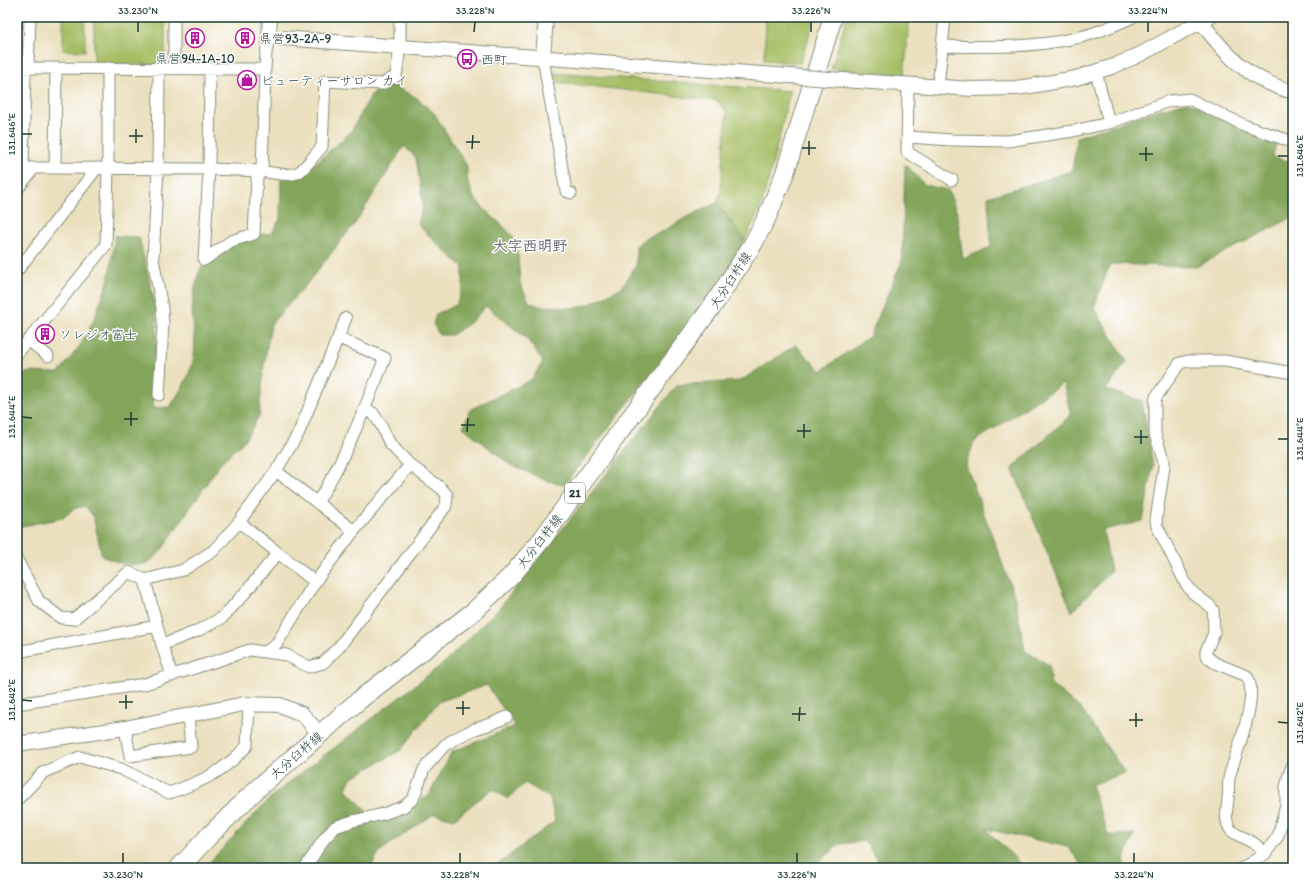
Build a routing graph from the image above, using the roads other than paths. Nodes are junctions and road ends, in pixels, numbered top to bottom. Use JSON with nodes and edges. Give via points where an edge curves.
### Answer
{"nodes":[{"id":1,"x":30,"y":17,"type":"edge"},
{"id":2,"x":174,"y":17,"type":"edge"},
{"id":3,"x":270,"y":17,"type":"edge"},
{"id":4,"x":400,"y":17,"type":"edge"},
{"id":5,"x":546,"y":17,"type":"edge"},
{"id":6,"x":833,"y":17,"type":"edge"},
{"id":7,"x":945,"y":17,"type":"edge"},
{"id":8,"x":1133,"y":17,"type":"edge"},
{"id":9,"x":1202,"y":18,"type":"edge"},
{"id":10,"x":269,"y":37,"type":"junction"},
{"id":11,"x":942,"y":46,"type":"junction"},
{"id":12,"x":400,"y":47,"type":"junction"},
{"id":13,"x":543,"y":58,"type":"junction"},
{"id":14,"x":17,"y":68,"type":"edge"},
{"id":15,"x":28,"y":68,"type":"junction"},
{"id":16,"x":56,"y":68,"type":"junction"},
{"id":17,"x":108,"y":68,"type":"junction"},
{"id":18,"x":159,"y":68,"type":"junction"},
{"id":19,"x":174,"y":68,"type":"junction"},
{"id":20,"x":210,"y":69,"type":"junction"},
{"id":21,"x":265,"y":69,"type":"junction"},
{"id":22,"x":1096,"y":72,"type":"junction"},
{"id":23,"x":908,"y":85,"type":"junction"},
{"id":24,"x":938,"y":86,"type":"junction"},
{"id":25,"x":1293,"y":92,"type":"edge"},
{"id":26,"x":21,"y":119,"type":"edge"},
{"id":27,"x":1109,"y":123,"type":"junction"},
{"id":28,"x":908,"y":137,"type":"junction"},
{"id":29,"x":1293,"y":142,"type":"edge"},
{"id":30,"x":55,"y":168,"type":"junction"},
{"id":31,"x":103,"y":168,"type":"junction"},
{"id":32,"x":25,"y":169,"type":"edge"},
{"id":33,"x":158,"y":169,"type":"junction"},
{"id":34,"x":209,"y":169,"type":"junction"},
{"id":35,"x":262,"y":171,"type":"junction"},
{"id":36,"x":952,"y":180,"type":"dead end"},
{"id":37,"x":17,"y":190,"type":"edge"},
{"id":38,"x":572,"y":193,"type":"dead end"},
{"id":39,"x":17,"y":271,"type":"edge"},
{"id":40,"x":346,"y":318,"type":"dead end"},
{"id":41,"x":339,"y":338,"type":"junction"},
{"id":42,"x":28,"y":340,"type":"junction"},
{"id":43,"x":17,"y":354,"type":"edge"},
{"id":44,"x":48,"y":356,"type":"dead end"},
{"id":45,"x":1293,"y":373,"type":"edge"},
{"id":46,"x":159,"y":395,"type":"dead end"},
{"id":47,"x":364,"y":410,"type":"junction"},
{"id":48,"x":410,"y":465,"type":"junction"},
{"id":49,"x":276,"y":471,"type":"junction"},
{"id":50,"x":317,"y":503,"type":"junction"},
{"id":51,"x":238,"y":522,"type":"junction"},
{"id":52,"x":354,"y":531,"type":"junction"},
{"id":53,"x":278,"y":553,"type":"junction"},
{"id":54,"x":17,"y":560,"type":"edge"},
{"id":55,"x":145,"y":580,"type":"junction"},
{"id":56,"x":315,"y":582,"type":"junction"},
{"id":57,"x":156,"y":626,"type":"junction"},
{"id":58,"x":162,"y":645,"type":"junction"},
{"id":59,"x":17,"y":652,"type":"edge"},
{"id":60,"x":266,"y":652,"type":"junction"},
{"id":61,"x":172,"y":676,"type":"junction"},
{"id":62,"x":17,"y":704,"type":"edge"},
{"id":63,"x":249,"y":704,"type":"junction"},
{"id":64,"x":188,"y":716,"type":"junction"},
{"id":65,"x":507,"y":717,"type":"dead end"},
{"id":66,"x":125,"y":728,"type":"junction"},
{"id":67,"x":320,"y":734,"type":"junction"},
{"id":68,"x":17,"y":740,"type":"edge"},
{"id":69,"x":1293,"y":764,"type":"edge"},
{"id":70,"x":17,"y":800,"type":"edge"},
{"id":71,"x":1265,"y":854,"type":"junction"},
{"id":72,"x":179,"y":868,"type":"edge"},
{"id":73,"x":305,"y":868,"type":"edge"},
{"id":74,"x":1242,"y":868,"type":"edge"}],
"edges":[{"from":1,"to":15,"type":"street"},
{"from":2,"to":19,"type":"street"},
{"from":3,"to":10,"type":"street"},
{"from":4,"to":12,"type":"street"},
{"from":5,"to":13,"type":"street"},
{"from":6,"to":67,"type":"main road","name":"大分臼杵線","number":"21","via":[[776,196],[753,244],[716,302],[543,538],[512,575],[474,611],[358,701]]},
{"from":7,"to":11,"type":"street"},
{"from":8,"to":11,"type":"street","via":[[1078,38],[1045,44],[1014,47]]},
{"from":9,"to":22,"type":"street","via":[[1139,56]]},
{"from":9,"to":25,"type":"street","via":[[1219,45],[1237,63],[1274,86]]},
{"from":10,"to":12,"type":"street"},
{"from":10,"to":21,"type":"street"},
{"from":11,"to":24,"type":"street"},
{"from":12,"to":13,"type":"street"},
{"from":12,"to":35,"type":"street","via":[[396,76],[382,84],[325,81],[322,147],[299,172],[292,174]]},
{"from":13,"to":23,"type":"street","bridge":true},
{"from":13,"to":38,"type":"street","via":[[566,191]]},
{"from":14,"to":15,"type":"street"},
{"from":15,"to":16,"type":"street"},
{"from":15,"to":26,"type":"street","via":[[25,72]]},
{"from":16,"to":17,"type":"street"},
{"from":16,"to":30,"type":"street"},
{"from":17,"to":18,"type":"street"},
{"from":17,"to":31,"type":"street"},
{"from":18,"to":19,"type":"street"},
{"from":18,"to":33,"type":"street"},
{"from":19,"to":20,"type":"street"},
{"from":20,"to":21,"type":"street"},
{"from":20,"to":34,"type":"street"},
{"from":21,"to":35,"type":"street"},
{"from":22,"to":24,"type":"street","via":[[1064,81],[1023,87],[987,89]]},
{"from":22,"to":27,"type":"street"},
{"from":23,"to":24,"type":"street"},
{"from":23,"to":28,"type":"street"},
{"from":26,"to":32,"type":"street"},
{"from":27,"to":28,"type":"street","via":[[1008,141]]},
{"from":27,"to":29,"type":"street","via":[[1169,101],[1189,99],[1246,126]]},
{"from":28,"to":36,"type":"street","via":[[906,152]]},
{"from":30,"to":31,"type":"street"},
{"from":30,"to":32,"type":"street"},
{"from":31,"to":33,"type":"street"},
{"from":31,"to":39,"type":"street"},
{"from":31,"to":42,"type":"street","via":[[106,245]]},
{"from":32,"to":37,"type":"street"},
{"from":33,"to":34,"type":"street"},
{"from":33,"to":46,"type":"street","via":[[153,259],[163,324]]},
{"from":34,"to":35,"type":"street"},
{"from":34,"to":35,"type":"street","via":[[204,260],[232,241],[254,234],[257,177]]},
{"from":40,"to":41,"type":"street"},
{"from":41,"to":47,"type":"street","via":[[384,358]]},
{"from":41,"to":49,"type":"street","via":[[299,432]]},
{"from":42,"to":43,"type":"street"},
{"from":42,"to":44,"type":"street"},
{"from":45,"to":71,"type":"street","via":[[1225,362],[1184,362],[1177,366],[1156,397],[1154,411],[1155,434],[1164,462],[1156,520],[1159,531],[1186,584],[1213,610],[1214,633],[1206,656],[1215,663],[1245,675],[1251,685],[1245,726],[1229,777],[1227,821],[1232,832],[1257,846]]},
{"from":47,"to":48,"type":"street","via":[[373,413],[390,444]]},
{"from":47,"to":50,"type":"street","via":[[331,480]]},
{"from":48,"to":52,"type":"street"},
{"from":48,"to":60,"type":"street","via":[[448,495],[446,506],[339,647],[323,663],[309,667],[286,654]]},
{"from":49,"to":50,"type":"street"},
{"from":49,"to":51,"type":"street"},
{"from":50,"to":52,"type":"street"},
{"from":51,"to":53,"type":"street"},
{"from":51,"to":55,"type":"street","via":[[213,551],[183,570]]},
{"from":52,"to":56,"type":"street"},
{"from":53,"to":56,"type":"street"},
{"from":53,"to":58,"type":"street","via":[[222,618]]},
{"from":54,"to":55,"type":"street","via":[[39,601],[61,618],[74,619],[129,572]]},
{"from":55,"to":57,"type":"street"},
{"from":56,"to":60,"type":"street","via":[[277,643]]},
{"from":57,"to":58,"type":"street"},
{"from":57,"to":59,"type":"street"},
{"from":58,"to":61,"type":"street"},
{"from":60,"to":61,"type":"street","via":[[250,650]]},
{"from":61,"to":62,"type":"street","via":[[145,684]]},
{"from":63,"to":64,"type":"street"},
{"from":63,"to":67,"type":"street","via":[[286,707],[302,714]]},
{"from":63,"to":70,"type":"street","via":[[247,746],[221,770],[198,783],[169,793],[121,769],[80,757],[44,772]]},
{"from":64,"to":66,"type":"street"},
{"from":64,"to":66,"type":"street","via":[[191,747],[130,756]]},
{"from":65,"to":73,"type":"street","via":[[445,745],[424,769],[413,799],[404,807],[335,827]]},
{"from":66,"to":68,"type":"street"},
{"from":67,"to":72,"type":"main road","name":"大分臼杵線","number":"21","via":[[257,789]]},
{"from":69,"to":71,"type":"street","via":[[1286,787],[1286,805],[1278,836]]},
{"from":71,"to":74,"type":"street"}]}
